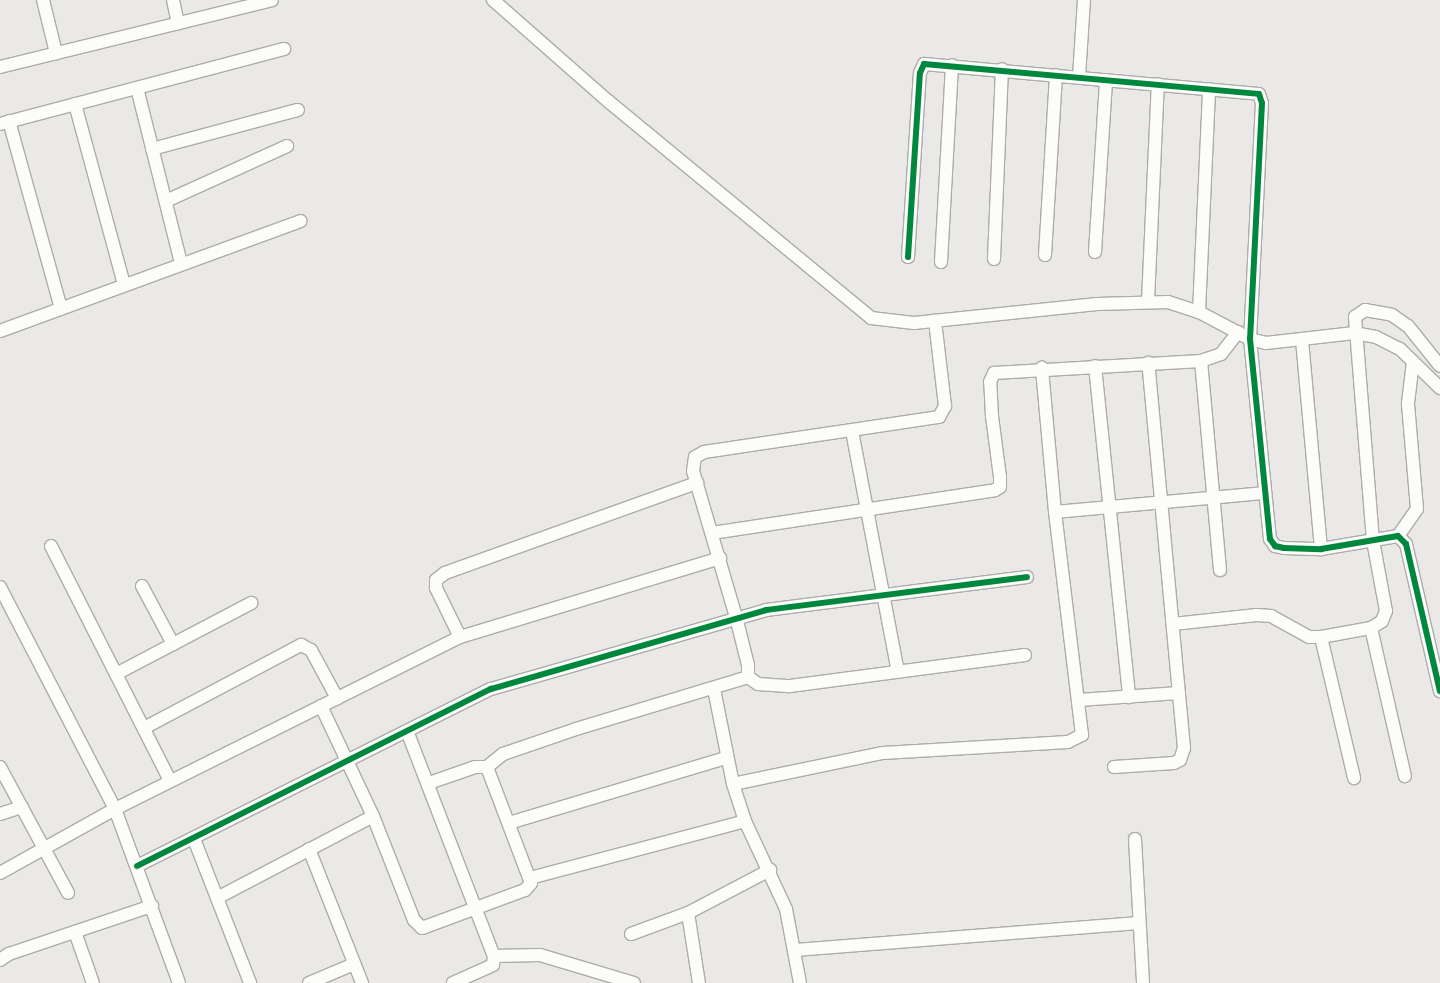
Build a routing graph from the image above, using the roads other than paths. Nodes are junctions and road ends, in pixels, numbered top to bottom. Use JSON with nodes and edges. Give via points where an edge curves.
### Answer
{"nodes":[{"id":1,"x":43,"y":0,"type":"edge"},
{"id":2,"x":173,"y":0,"type":"edge"},
{"id":3,"x":272,"y":0,"type":"edge"},
{"id":4,"x":493,"y":0,"type":"edge"},
{"id":5,"x":1084,"y":0,"type":"edge"},
{"id":6,"x":178,"y":23,"type":"junction"},
{"id":7,"x":284,"y":48,"type":"dead end"},
{"id":8,"x":56,"y":53,"type":"junction"},
{"id":9,"x":952,"y":65,"type":"junction"},
{"id":10,"x":0,"y":67,"type":"edge"},
{"id":11,"x":1002,"y":69,"type":"junction"},
{"id":12,"x":1056,"y":75,"type":"junction"},
{"id":13,"x":1079,"y":77,"type":"junction"},
{"id":14,"x":1106,"y":80,"type":"junction"},
{"id":15,"x":1158,"y":84,"type":"junction"},
{"id":16,"x":137,"y":88,"type":"junction"},
{"id":17,"x":1209,"y":89,"type":"junction"},
{"id":18,"x":75,"y":104,"type":"junction"},
{"id":19,"x":298,"y":110,"type":"dead end"},
{"id":20,"x":5,"y":122,"type":"edge"},
{"id":21,"x":287,"y":146,"type":"dead end"},
{"id":22,"x":152,"y":149,"type":"junction"},
{"id":23,"x":166,"y":201,"type":"junction"},
{"id":24,"x":300,"y":221,"type":"dead end"},
{"id":25,"x":1095,"y":252,"type":"dead end"},
{"id":26,"x":1045,"y":255,"type":"dead end"},
{"id":27,"x":908,"y":257,"type":"dead end"},
{"id":28,"x":994,"y":259,"type":"dead end"},
{"id":29,"x":941,"y":262,"type":"dead end"},
{"id":30,"x":181,"y":263,"type":"junction"},
{"id":31,"x":124,"y":284,"type":"junction"},
{"id":32,"x":1148,"y":301,"type":"junction"},
{"id":33,"x":61,"y":309,"type":"junction"},
{"id":34,"x":1199,"y":312,"type":"junction"},
{"id":35,"x":935,"y":321,"type":"junction"},
{"id":36,"x":0,"y":331,"type":"edge"},
{"id":37,"x":1238,"y":332,"type":"junction"},
{"id":38,"x":1354,"y":333,"type":"junction"},
{"id":39,"x":1250,"y":339,"type":"junction"},
{"id":40,"x":1302,"y":340,"type":"junction"},
{"id":41,"x":1201,"y":361,"type":"junction"},
{"id":42,"x":1413,"y":362,"type":"junction"},
{"id":43,"x":1148,"y":363,"type":"junction"},
{"id":44,"x":1094,"y":366,"type":"junction"},
{"id":45,"x":1440,"y":366,"type":"edge"},
{"id":46,"x":1042,"y":368,"type":"junction"},
{"id":47,"x":1440,"y":388,"type":"edge"},
{"id":48,"x":852,"y":431,"type":"junction"},
{"id":49,"x":696,"y":483,"type":"junction"},
{"id":50,"x":1266,"y":493,"type":"junction"},
{"id":51,"x":1213,"y":498,"type":"junction"},
{"id":52,"x":1160,"y":503,"type":"junction"},
{"id":53,"x":1108,"y":507,"type":"junction"},
{"id":54,"x":867,"y":509,"type":"junction"},
{"id":55,"x":1055,"y":512,"type":"junction"},
{"id":56,"x":712,"y":533,"type":"junction"},
{"id":57,"x":1398,"y":536,"type":"junction"},
{"id":58,"x":1373,"y":541,"type":"junction"},
{"id":59,"x":51,"y":546,"type":"dead end"},
{"id":60,"x":1321,"y":549,"type":"junction"},
{"id":61,"x":720,"y":558,"type":"junction"},
{"id":62,"x":1220,"y":570,"type":"dead end"},
{"id":63,"x":1027,"y":577,"type":"dead end"},
{"id":64,"x":142,"y":586,"type":"dead end"},
{"id":65,"x":0,"y":587,"type":"edge"},
{"id":66,"x":884,"y":595,"type":"junction"},
{"id":67,"x":251,"y":603,"type":"dead end"},
{"id":68,"x":736,"y":617,"type":"junction"},
{"id":69,"x":1173,"y":624,"type":"junction"},
{"id":70,"x":1371,"y":628,"type":"junction"},
{"id":71,"x":460,"y":637,"type":"junction"},
{"id":72,"x":1320,"y":637,"type":"junction"},
{"id":73,"x":172,"y":644,"type":"junction"},
{"id":74,"x":1025,"y":655,"type":"dead end"},
{"id":75,"x":898,"y":672,"type":"junction"},
{"id":76,"x":116,"y":674,"type":"junction"},
{"id":77,"x":748,"y":677,"type":"junction"},
{"id":78,"x":714,"y":689,"type":"junction"},
{"id":79,"x":1440,"y":691,"type":"edge"},
{"id":80,"x":1179,"y":694,"type":"junction"},
{"id":81,"x":336,"y":698,"type":"junction"},
{"id":82,"x":1129,"y":698,"type":"junction"},
{"id":83,"x":1079,"y":700,"type":"junction"},
{"id":84,"x":321,"y":706,"type":"junction"},
{"id":85,"x":144,"y":728,"type":"junction"},
{"id":86,"x":407,"y":731,"type":"junction"},
{"id":87,"x":726,"y":758,"type":"junction"},
{"id":88,"x":348,"y":761,"type":"junction"},
{"id":89,"x":0,"y":767,"type":"edge"},
{"id":90,"x":487,"y":767,"type":"junction"},
{"id":91,"x":1114,"y":767,"type":"dead end"},
{"id":92,"x":1405,"y":776,"type":"dead end"},
{"id":93,"x":1354,"y":778,"type":"dead end"},
{"id":94,"x":170,"y":781,"type":"junction"},
{"id":95,"x":429,"y":784,"type":"junction"},
{"id":96,"x":733,"y":784,"type":"junction"},
{"id":97,"x":22,"y":807,"type":"junction"},
{"id":98,"x":115,"y":809,"type":"junction"},
{"id":99,"x":0,"y":814,"type":"edge"},
{"id":100,"x":374,"y":816,"type":"junction"},
{"id":101,"x":745,"y":821,"type":"junction"},
{"id":102,"x":509,"y":823,"type":"junction"},
{"id":103,"x":1135,"y":839,"type":"dead end"},
{"id":104,"x":194,"y":840,"type":"junction"},
{"id":105,"x":43,"y":846,"type":"junction"},
{"id":106,"x":309,"y":849,"type":"junction"},
{"id":107,"x":137,"y":866,"type":"junction"},
{"id":108,"x":770,"y":870,"type":"junction"},
{"id":109,"x":0,"y":872,"type":"edge"},
{"id":110,"x":530,"y":878,"type":"junction"},
{"id":111,"x":68,"y":893,"type":"dead end"},
{"id":112,"x":217,"y":898,"type":"junction"},
{"id":113,"x":152,"y":906,"type":"junction"},
{"id":114,"x":475,"y":909,"type":"junction"},
{"id":115,"x":688,"y":913,"type":"junction"},
{"id":116,"x":1139,"y":923,"type":"junction"},
{"id":117,"x":75,"y":932,"type":"junction"},
{"id":118,"x":631,"y":934,"type":"dead end"},
{"id":119,"x":794,"y":950,"type":"junction"},
{"id":120,"x":494,"y":956,"type":"junction"},
{"id":121,"x":0,"y":960,"type":"edge"},
{"id":122,"x":354,"y":964,"type":"junction"},
{"id":123,"x":93,"y":983,"type":"edge"},
{"id":124,"x":179,"y":983,"type":"edge"},
{"id":125,"x":250,"y":983,"type":"edge"},
{"id":126,"x":309,"y":983,"type":"edge"},
{"id":127,"x":362,"y":983,"type":"edge"},
{"id":128,"x":453,"y":983,"type":"edge"},
{"id":129,"x":634,"y":983,"type":"edge"},
{"id":130,"x":698,"y":983,"type":"edge"},
{"id":131,"x":800,"y":983,"type":"edge"},
{"id":132,"x":1143,"y":983,"type":"edge"}],
"edges":[{"from":1,"to":8,"type":"street"},
{"from":2,"to":6,"type":"street"},
{"from":3,"to":6,"type":"street"},
{"from":4,"to":35,"type":"street","via":[[858,310],[871,318],[890,323]]},
{"from":5,"to":13,"type":"street"},
{"from":6,"to":8,"type":"street"},
{"from":7,"to":16,"type":"street"},
{"from":8,"to":10,"type":"street"},
{"from":9,"to":11,"type":"street"},
{"from":9,"to":27,"type":"street","via":[[929,63],[921,67]]},
{"from":9,"to":29,"type":"street"},
{"from":11,"to":12,"type":"street"},
{"from":11,"to":28,"type":"street"},
{"from":12,"to":13,"type":"street"},
{"from":12,"to":26,"type":"street"},
{"from":13,"to":14,"type":"street"},
{"from":14,"to":15,"type":"street"},
{"from":14,"to":25,"type":"street"},
{"from":15,"to":17,"type":"street"},
{"from":15,"to":32,"type":"street"},
{"from":16,"to":18,"type":"street"},
{"from":16,"to":22,"type":"street"},
{"from":17,"to":34,"type":"street"},
{"from":17,"to":39,"type":"street","via":[[1253,92],[1258,94],[1262,103]]},
{"from":18,"to":20,"type":"street"},
{"from":18,"to":31,"type":"street"},
{"from":19,"to":22,"type":"street"},
{"from":20,"to":33,"type":"street"},
{"from":21,"to":23,"type":"street"},
{"from":22,"to":23,"type":"street"},
{"from":23,"to":30,"type":"street"},
{"from":24,"to":30,"type":"street"},
{"from":30,"to":31,"type":"street"},
{"from":31,"to":33,"type":"street"},
{"from":32,"to":34,"type":"street","via":[[1168,302]]},
{"from":32,"to":35,"type":"street"},
{"from":33,"to":36,"type":"street"},
{"from":34,"to":37,"type":"street"},
{"from":35,"to":48,"type":"street","via":[[944,412],[931,419]]},
{"from":37,"to":39,"type":"street"},
{"from":37,"to":41,"type":"street","via":[[1221,354]]},
{"from":38,"to":40,"type":"street"},
{"from":38,"to":42,"type":"street","via":[[1376,337],[1400,349]]},
{"from":38,"to":45,"type":"street","via":[[1355,317],[1359,312],[1378,310],[1392,315],[1408,326]]},
{"from":38,"to":58,"type":"street"},
{"from":39,"to":40,"type":"street","via":[[1266,343]]},
{"from":39,"to":50,"type":"street"},
{"from":40,"to":60,"type":"street"},
{"from":41,"to":43,"type":"street"},
{"from":41,"to":51,"type":"street"},
{"from":42,"to":47,"type":"street"},
{"from":42,"to":57,"type":"street","via":[[1408,403],[1417,509]]},
{"from":43,"to":44,"type":"street"},
{"from":43,"to":52,"type":"street"},
{"from":44,"to":46,"type":"street"},
{"from":44,"to":53,"type":"street"},
{"from":46,"to":54,"type":"street","via":[[1002,370],[994,373],[990,382],[1000,487],[985,493]]},
{"from":46,"to":55,"type":"street"},
{"from":48,"to":49,"type":"street","via":[[704,452],[692,463]]},
{"from":48,"to":54,"type":"street"},
{"from":49,"to":56,"type":"street"},
{"from":49,"to":71,"type":"street","via":[[445,573],[436,580],[436,588]]},
{"from":50,"to":51,"type":"street"},
{"from":50,"to":60,"type":"street","via":[[1270,539],[1275,546]]},
{"from":51,"to":52,"type":"street"},
{"from":51,"to":62,"type":"street"},
{"from":52,"to":53,"type":"street"},
{"from":52,"to":69,"type":"street"},
{"from":53,"to":55,"type":"street"},
{"from":53,"to":82,"type":"street"},
{"from":54,"to":56,"type":"street"},
{"from":54,"to":66,"type":"street"},
{"from":55,"to":83,"type":"street"},
{"from":56,"to":61,"type":"street"},
{"from":57,"to":58,"type":"street"},
{"from":57,"to":79,"type":"street","via":[[1407,548]]},
{"from":58,"to":60,"type":"street"},
{"from":58,"to":70,"type":"street","via":[[1386,610],[1382,620]]},
{"from":59,"to":76,"type":"street"},
{"from":61,"to":68,"type":"street"},
{"from":61,"to":71,"type":"street"},
{"from":63,"to":66,"type":"street"},
{"from":64,"to":73,"type":"street"},
{"from":65,"to":98,"type":"street"},
{"from":66,"to":68,"type":"street","via":[[766,610]]},
{"from":66,"to":75,"type":"street"},
{"from":67,"to":73,"type":"street"},
{"from":68,"to":77,"type":"street"},
{"from":68,"to":86,"type":"street","via":[[552,674],[491,689]]},
{"from":69,"to":72,"type":"street","via":[[1271,616],[1309,637]]},
{"from":69,"to":80,"type":"street"},
{"from":70,"to":72,"type":"street"},
{"from":70,"to":92,"type":"street"},
{"from":71,"to":81,"type":"street"},
{"from":72,"to":93,"type":"street"},
{"from":73,"to":76,"type":"street"},
{"from":74,"to":75,"type":"street"},
{"from":75,"to":77,"type":"street","via":[[790,686],[758,684]]},
{"from":76,"to":85,"type":"street"},
{"from":77,"to":78,"type":"street"},
{"from":78,"to":87,"type":"street"},
{"from":78,"to":90,"type":"street","via":[[503,754]]},
{"from":80,"to":82,"type":"street"},
{"from":80,"to":91,"type":"street","via":[[1184,748],[1180,760]]},
{"from":81,"to":84,"type":"street"},
{"from":81,"to":85,"type":"street","via":[[311,650],[301,645]]},
{"from":82,"to":83,"type":"street"},
{"from":83,"to":96,"type":"street","via":[[1082,735],[1068,742],[883,753]]},
{"from":84,"to":88,"type":"street"},
{"from":84,"to":94,"type":"street"},
{"from":85,"to":94,"type":"street"},
{"from":86,"to":88,"type":"street"},
{"from":86,"to":95,"type":"street"},
{"from":87,"to":96,"type":"street"},
{"from":87,"to":102,"type":"street"},
{"from":88,"to":100,"type":"street"},
{"from":88,"to":104,"type":"street"},
{"from":89,"to":97,"type":"street"},
{"from":90,"to":95,"type":"street","via":[[475,767]]},
{"from":90,"to":102,"type":"street"},
{"from":94,"to":98,"type":"street"},
{"from":95,"to":114,"type":"street"},
{"from":96,"to":101,"type":"street"},
{"from":97,"to":99,"type":"street"},
{"from":97,"to":105,"type":"street"},
{"from":98,"to":105,"type":"street"},
{"from":98,"to":107,"type":"street"},
{"from":100,"to":106,"type":"street"},
{"from":100,"to":114,"type":"street","via":[[417,926],[429,926]]},
{"from":101,"to":108,"type":"street"},
{"from":101,"to":110,"type":"street"},
{"from":102,"to":110,"type":"street"},
{"from":103,"to":116,"type":"street"},
{"from":104,"to":107,"type":"street"},
{"from":104,"to":112,"type":"street"},
{"from":105,"to":109,"type":"street"},
{"from":105,"to":111,"type":"street"},
{"from":106,"to":112,"type":"street"},
{"from":106,"to":122,"type":"street"},
{"from":107,"to":113,"type":"street"},
{"from":108,"to":115,"type":"street"},
{"from":108,"to":119,"type":"street","via":[[786,908]]},
{"from":110,"to":114,"type":"street","via":[[531,883],[525,890]]},
{"from":112,"to":125,"type":"street"},
{"from":113,"to":117,"type":"street"},
{"from":113,"to":124,"type":"street"},
{"from":114,"to":120,"type":"street"},
{"from":115,"to":118,"type":"street"},
{"from":115,"to":130,"type":"street"},
{"from":116,"to":119,"type":"street"},
{"from":116,"to":132,"type":"street"},
{"from":117,"to":121,"type":"street"},
{"from":117,"to":123,"type":"street"},
{"from":119,"to":131,"type":"street"},
{"from":120,"to":128,"type":"street","via":[[493,965]]},
{"from":120,"to":129,"type":"street","via":[[540,955]]},
{"from":122,"to":126,"type":"street"},
{"from":122,"to":127,"type":"street"}]}
